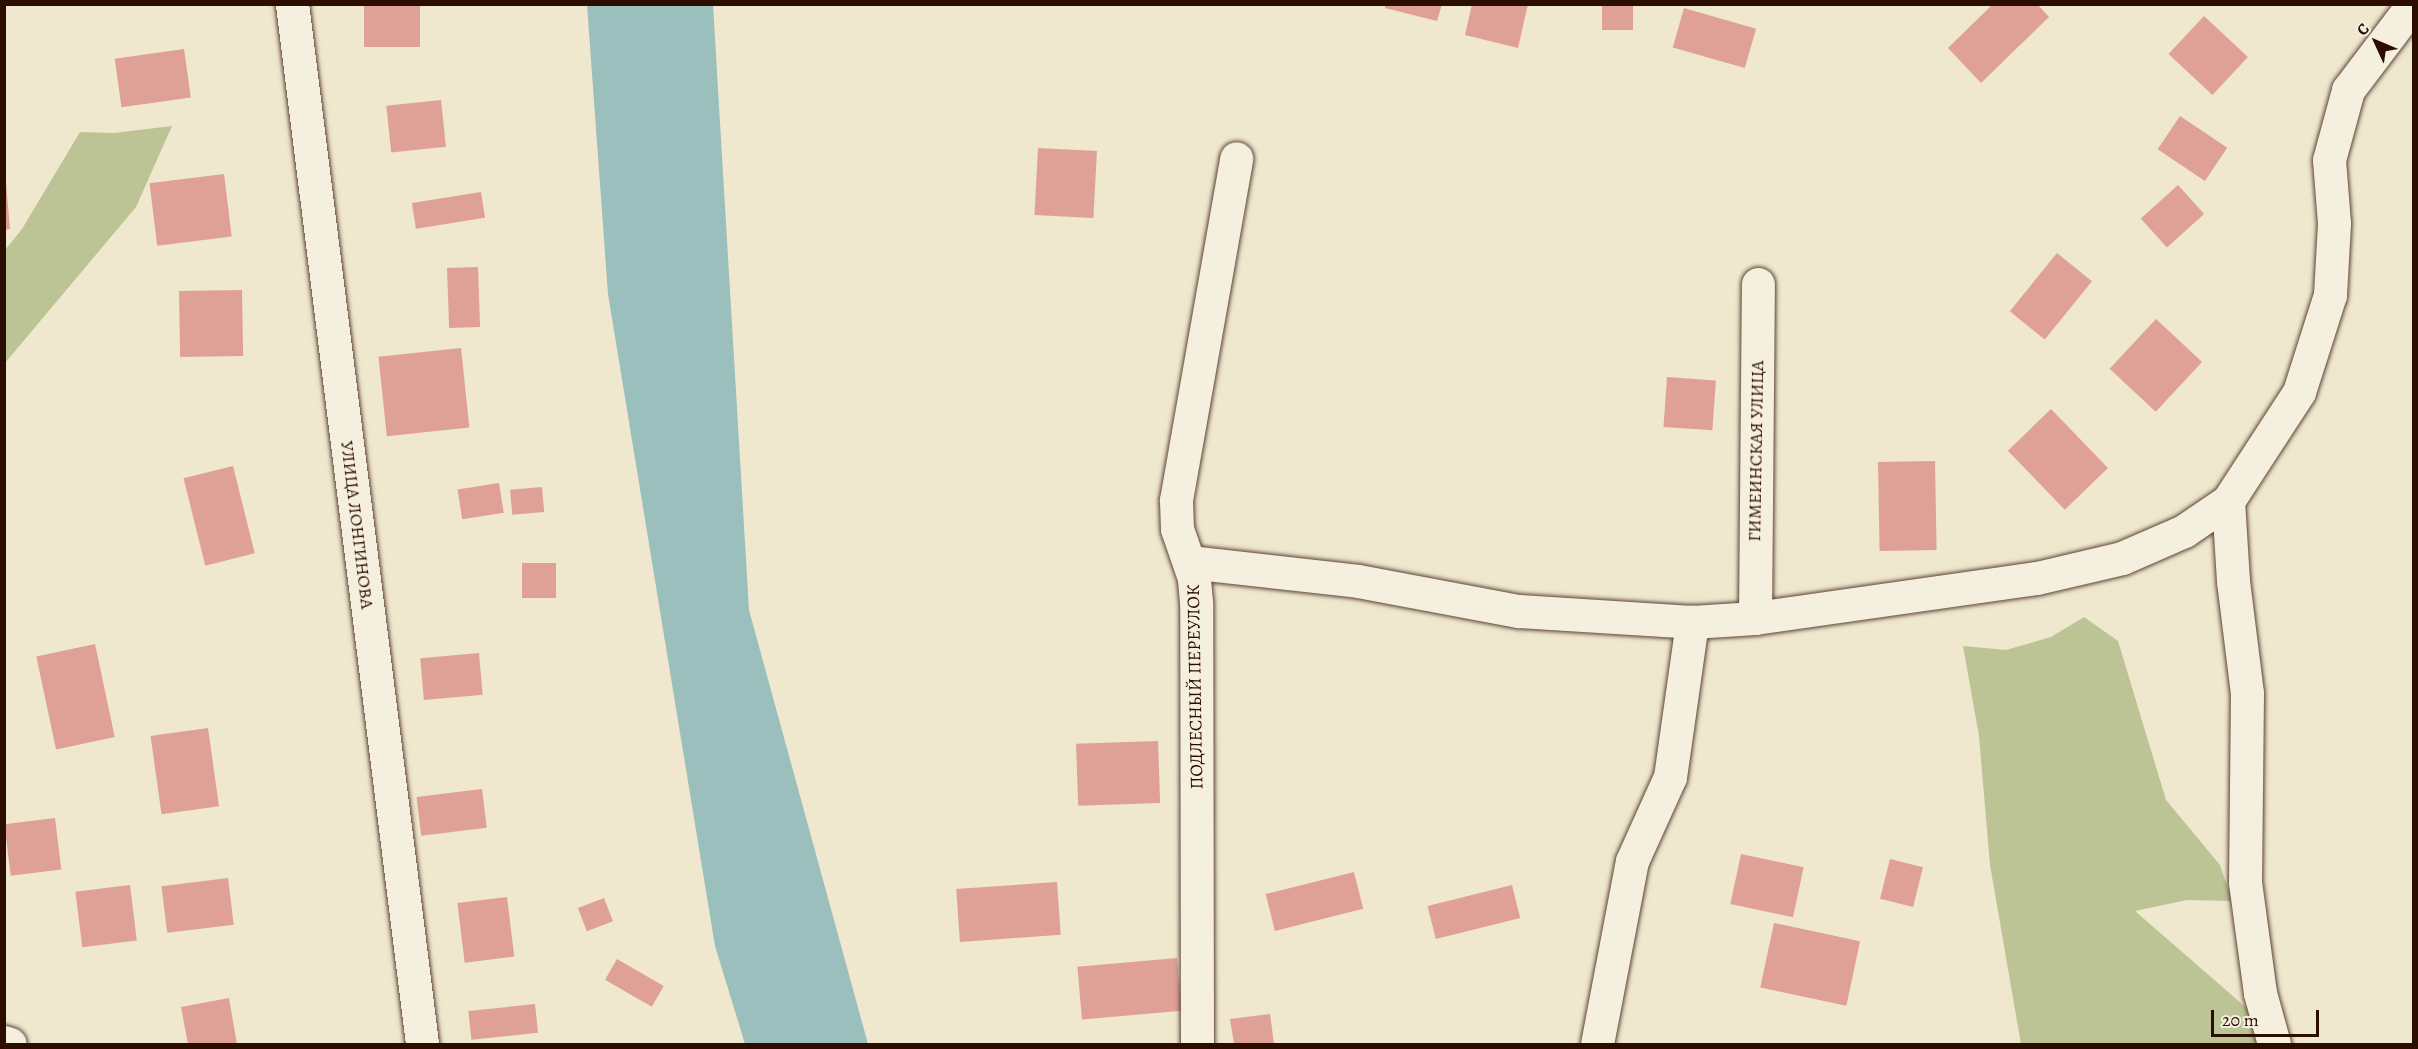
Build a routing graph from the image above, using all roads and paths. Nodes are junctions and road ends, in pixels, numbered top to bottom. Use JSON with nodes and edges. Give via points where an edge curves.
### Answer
{"nodes":[{"id":1,"x":292,"y":4,"type":"edge"},
{"id":2,"x":2413,"y":4,"type":"edge"},
{"id":3,"x":1236,"y":158,"type":"dead end"},
{"id":4,"x":1758,"y":284,"type":"dead end"},
{"id":5,"x":2228,"y":501,"type":"junction"},
{"id":6,"x":1189,"y":562,"type":"junction"},
{"id":7,"x":1755,"y":618,"type":"junction"},
{"id":8,"x":1692,"y":622,"type":"junction"},
{"id":9,"x":4,"y":1042,"type":"edge"},
{"id":10,"x":10,"y":1044,"type":"edge"},
{"id":11,"x":422,"y":1044,"type":"edge"},
{"id":12,"x":1197,"y":1044,"type":"edge"},
{"id":13,"x":1596,"y":1044,"type":"edge"},
{"id":14,"x":2274,"y":1044,"type":"edge"}],
"edges":[{"from":1,"to":11,"type":"street","name":"УЛИЦА ЛОНГИНОВА"},
{"from":2,"to":5,"type":"street","via":[[2348,90],[2329,160],[2334,223],[2330,295],[2299,392]]},
{"from":3,"to":6,"type":"street","name":"ПОДЛЕСНЫЙ ПЕРЕУЛОК","via":[[1176,500],[1177,530]]},
{"from":4,"to":7,"type":"street","name":"ГИМЕИНСКАЯ УЛИЦА"},
{"from":5,"to":7,"type":"street","via":[[2184,531],[2122,558],[2037,578]]},
{"from":5,"to":14,"type":"street","via":[[2247,693],[2246,882],[2260,993]]},
{"from":6,"to":8,"type":"street","via":[[1358,581],[1519,611]]},
{"from":6,"to":12,"type":"street","name":"ПОДЛЕСНЫЙ ПЕРЕУЛОК","via":[[1196,602]]},
{"from":7,"to":8,"type":"street"},
{"from":8,"to":13,"type":"street","via":[[1670,777],[1632,861]]},
{"from":9,"to":10,"type":"street"}]}
